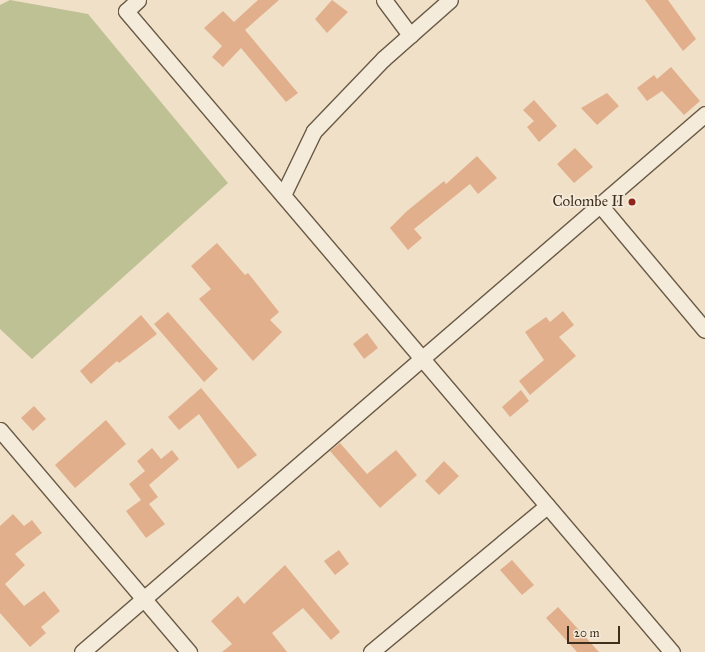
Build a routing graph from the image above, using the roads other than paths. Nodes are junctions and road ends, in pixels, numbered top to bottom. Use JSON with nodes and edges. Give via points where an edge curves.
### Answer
{"nodes":[{"id":1,"x":138,"y":0,"type":"edge"},
{"id":2,"x":384,"y":0,"type":"edge"},
{"id":3,"x":450,"y":0,"type":"edge"},
{"id":4,"x":410,"y":35,"type":"junction"},
{"id":5,"x":705,"y":114,"type":"edge"},
{"id":6,"x":282,"y":196,"type":"junction"},
{"id":7,"x":600,"y":205,"type":"junction"},
{"id":8,"x":705,"y":330,"type":"edge"},
{"id":9,"x":422,"y":359,"type":"junction"},
{"id":10,"x":0,"y":430,"type":"edge"},
{"id":11,"x":547,"y":506,"type":"junction"},
{"id":12,"x":144,"y":599,"type":"junction"},
{"id":13,"x":664,"y":649,"type":"edge"},
{"id":14,"x":82,"y":652,"type":"edge"},
{"id":15,"x":189,"y":652,"type":"edge"},
{"id":16,"x":371,"y":652,"type":"edge"}],
"edges":[{"from":1,"to":6,"type":"street","via":[[126,11]]},
{"from":2,"to":4,"type":"street"},
{"from":3,"to":4,"type":"street"},
{"from":4,"to":6,"type":"street","via":[[314,132]]},
{"from":5,"to":7,"type":"street"},
{"from":6,"to":9,"type":"street"},
{"from":7,"to":8,"type":"street"},
{"from":7,"to":9,"type":"street"},
{"from":9,"to":11,"type":"street"},
{"from":9,"to":12,"type":"street"},
{"from":10,"to":12,"type":"street"},
{"from":11,"to":13,"type":"street"},
{"from":11,"to":16,"type":"street"},
{"from":12,"to":14,"type":"street"},
{"from":12,"to":15,"type":"street"}]}
